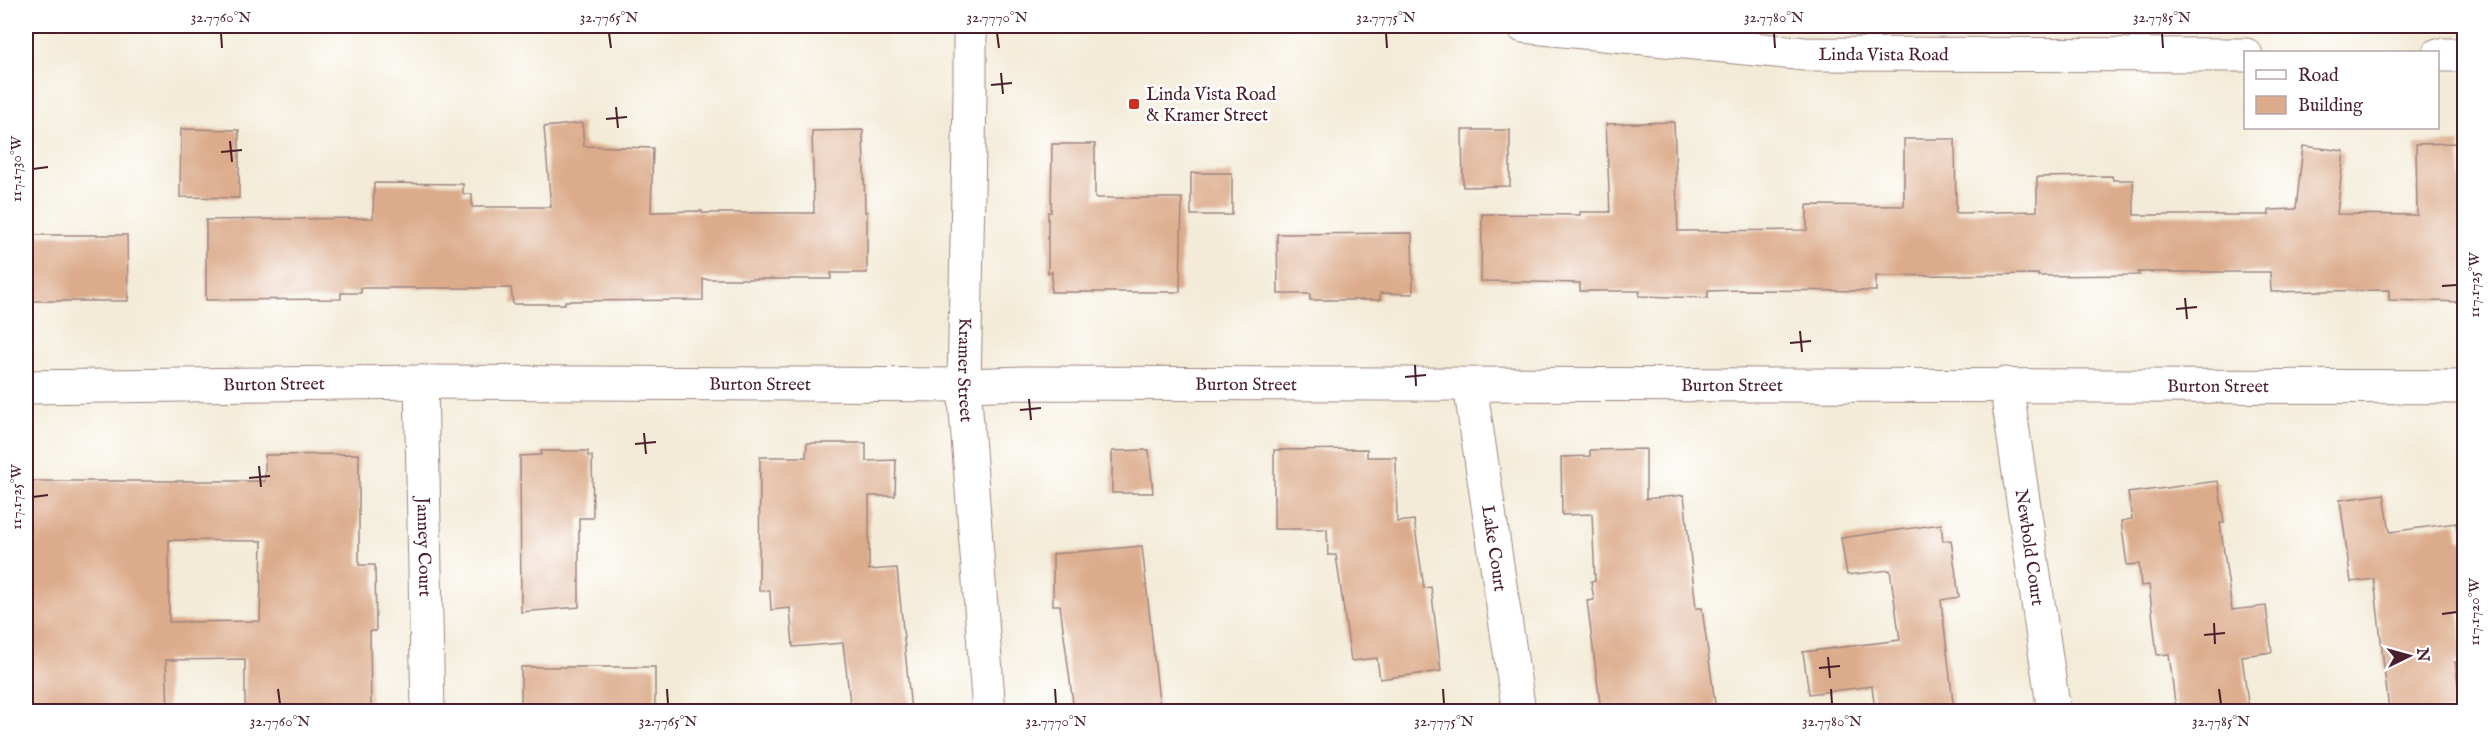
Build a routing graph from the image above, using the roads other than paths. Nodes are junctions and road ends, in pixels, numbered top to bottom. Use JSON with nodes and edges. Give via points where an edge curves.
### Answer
{"nodes":[{"id":1,"x":969,"y":26,"type":"edge"},
{"id":2,"x":1523,"y":26,"type":"edge"},
{"id":3,"x":2244,"y":55,"type":"edge"},
{"id":4,"x":2439,"y":55,"type":"edge"},
{"id":5,"x":2464,"y":55,"type":"edge"},
{"id":6,"x":421,"y":382,"type":"junction"},
{"id":7,"x":2006,"y":384,"type":"junction"},
{"id":8,"x":964,"y":385,"type":"junction"},
{"id":9,"x":1470,"y":385,"type":"junction"},
{"id":10,"x":26,"y":387,"type":"edge"},
{"id":11,"x":2464,"y":387,"type":"edge"},
{"id":12,"x":428,"y":711,"type":"edge"},
{"id":13,"x":989,"y":711,"type":"edge"},
{"id":14,"x":1519,"y":711,"type":"edge"},
{"id":15,"x":2054,"y":711,"type":"edge"}],
"edges":[{"from":1,"to":8,"type":"street","name":"Kramer Street"},
{"from":2,"to":3,"type":"street","name":"Linda Vista Road","via":[[1805,54]]},
{"from":4,"to":5,"type":"street"},
{"from":6,"to":8,"type":"street","name":"Burton Street"},
{"from":6,"to":10,"type":"street","name":"Burton Street"},
{"from":6,"to":12,"type":"street","name":"Janney Court"},
{"from":7,"to":9,"type":"street","name":"Burton Street"},
{"from":7,"to":11,"type":"street","name":"Burton Street"},
{"from":7,"to":15,"type":"street","name":"Newbold Court"},
{"from":8,"to":9,"type":"street","name":"Burton Street"},
{"from":8,"to":13,"type":"street","name":"Kramer Street"},
{"from":9,"to":14,"type":"street","name":"Lake Court"}]}
